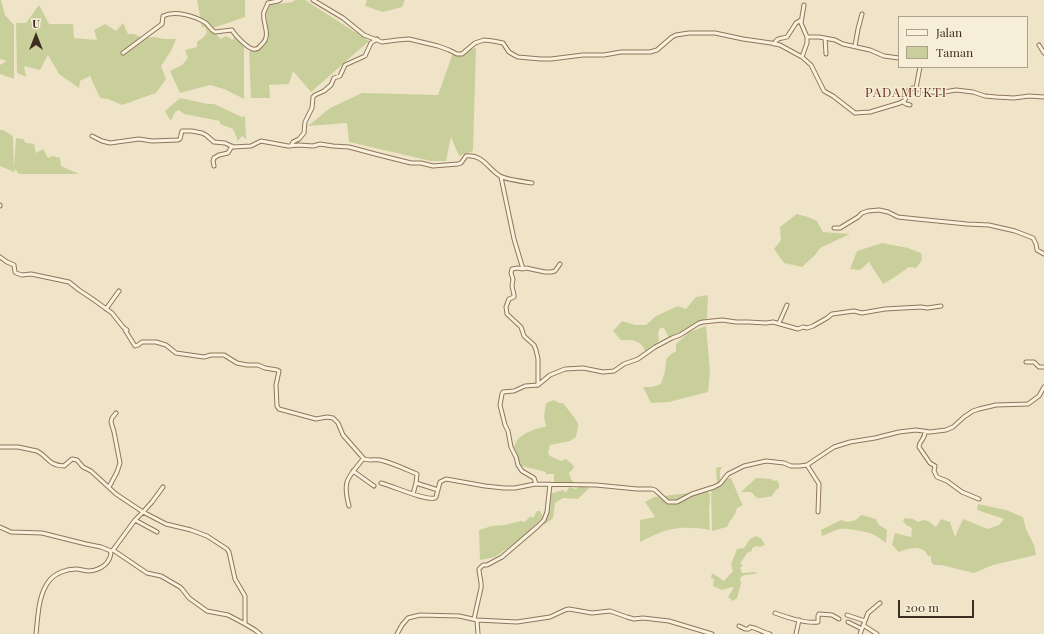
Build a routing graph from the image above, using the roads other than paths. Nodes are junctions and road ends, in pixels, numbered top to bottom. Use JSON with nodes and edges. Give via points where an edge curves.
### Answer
{"nodes":[{"id":1,"x":280,"y":0,"type":"edge"},
{"id":2,"x":313,"y":0,"type":"edge"},
{"id":3,"x":804,"y":5,"type":"dead end"},
{"id":4,"x":862,"y":14,"type":"dead end"},
{"id":5,"x":801,"y":20,"type":"junction"},
{"id":6,"x":807,"y":36,"type":"junction"},
{"id":7,"x":825,"y":38,"type":"junction"},
{"id":8,"x":377,"y":40,"type":"junction"},
{"id":9,"x":774,"y":44,"type":"junction"},
{"id":10,"x":1039,"y":45,"type":"dead end"},
{"id":11,"x":855,"y":46,"type":"junction"},
{"id":12,"x":123,"y":53,"type":"dead end"},
{"id":13,"x":1044,"y":53,"type":"edge"},
{"id":14,"x":826,"y":54,"type":"dead end"},
{"id":15,"x":802,"y":57,"type":"junction"},
{"id":16,"x":898,"y":58,"type":"edge"},
{"id":17,"x":919,"y":68,"type":"edge"},
{"id":18,"x":916,"y":88,"type":"junction"},
{"id":19,"x":1044,"y":97,"type":"edge"},
{"id":20,"x":903,"y":102,"type":"junction"},
{"id":21,"x":910,"y":105,"type":"dead end"},
{"id":22,"x":92,"y":136,"type":"dead end"},
{"id":23,"x":232,"y":146,"type":"junction"},
{"id":24,"x":291,"y":146,"type":"junction"},
{"id":25,"x":214,"y":166,"type":"dead end"},
{"id":26,"x":501,"y":177,"type":"junction"},
{"id":27,"x":532,"y":183,"type":"dead end"},
{"id":28,"x":834,"y":228,"type":"dead end"},
{"id":29,"x":1044,"y":254,"type":"edge"},
{"id":30,"x":0,"y":257,"type":"edge"},
{"id":31,"x":560,"y":264,"type":"dead end"},
{"id":32,"x":524,"y":269,"type":"junction"},
{"id":33,"x":119,"y":291,"type":"dead end"},
{"id":34,"x":787,"y":305,"type":"dead end"},
{"id":35,"x":941,"y":306,"type":"dead end"},
{"id":36,"x":106,"y":309,"type":"junction"},
{"id":37,"x":778,"y":323,"type":"junction"},
{"id":38,"x":1026,"y":362,"type":"dead end"},
{"id":39,"x":1044,"y":367,"type":"edge"},
{"id":40,"x":538,"y":385,"type":"junction"},
{"id":41,"x":1044,"y":387,"type":"edge"},
{"id":42,"x":1041,"y":394,"type":"junction"},
{"id":43,"x":1044,"y":398,"type":"edge"},
{"id":44,"x":116,"y":413,"type":"dead end"},
{"id":45,"x":925,"y":431,"type":"junction"},
{"id":46,"x":0,"y":447,"type":"edge"},
{"id":47,"x":363,"y":459,"type":"junction"},
{"id":48,"x":807,"y":465,"type":"junction"},
{"id":49,"x":353,"y":471,"type":"junction"},
{"id":50,"x":381,"y":483,"type":"dead end"},
{"id":51,"x":416,"y":483,"type":"junction"},
{"id":52,"x":536,"y":484,"type":"junction"},
{"id":53,"x":550,"y":484,"type":"junction"},
{"id":54,"x":374,"y":486,"type":"dead end"},
{"id":55,"x":109,"y":487,"type":"junction"},
{"id":56,"x":163,"y":487,"type":"dead end"},
{"id":57,"x":438,"y":490,"type":"junction"},
{"id":58,"x":413,"y":494,"type":"junction"},
{"id":59,"x":979,"y":498,"type":"dead end"},
{"id":60,"x":349,"y":506,"type":"dead end"},
{"id":61,"x":143,"y":512,"type":"junction"},
{"id":62,"x":818,"y":512,"type":"dead end"},
{"id":63,"x":135,"y":520,"type":"junction"},
{"id":64,"x":0,"y":527,"type":"edge"},
{"id":65,"x":157,"y":532,"type":"dead end"},
{"id":66,"x":112,"y":550,"type":"junction"},
{"id":67,"x":880,"y":603,"type":"dead end"},
{"id":68,"x":775,"y":613,"type":"dead end"},
{"id":69,"x":847,"y":615,"type":"dead end"},
{"id":70,"x":839,"y":619,"type":"dead end"},
{"id":71,"x":476,"y":620,"type":"junction"},
{"id":72,"x":799,"y":620,"type":"junction"},
{"id":73,"x":848,"y":622,"type":"dead end"},
{"id":74,"x":245,"y":624,"type":"junction"},
{"id":75,"x":863,"y":625,"type":"junction"},
{"id":76,"x":739,"y":626,"type":"dead end"},
{"id":77,"x":36,"y":634,"type":"edge"},
{"id":78,"x":260,"y":634,"type":"edge"},
{"id":79,"x":397,"y":634,"type":"edge"},
{"id":80,"x":478,"y":634,"type":"edge"},
{"id":81,"x":712,"y":634,"type":"edge"},
{"id":82,"x":770,"y":634,"type":"edge"},
{"id":83,"x":796,"y":634,"type":"edge"},
{"id":84,"x":860,"y":634,"type":"edge"},
{"id":85,"x":877,"y":634,"type":"edge"}],
"edges":[{"from":1,"to":12,"type":"street","via":[[268,3],[264,12],[266,37],[264,44],[257,49],[246,46],[232,30],[215,32],[197,18],[170,14],[163,16],[162,24]]},
{"from":2,"to":8,"type":"street","via":[[364,35]]},
{"from":3,"to":5,"type":"street"},
{"from":4,"to":11,"type":"street"},
{"from":5,"to":6,"type":"street"},
{"from":5,"to":9,"type":"street","via":[[796,23],[787,38],[779,38]]},
{"from":6,"to":7,"type":"street"},
{"from":6,"to":15,"type":"street"},
{"from":7,"to":11,"type":"street"},
{"from":7,"to":14,"type":"street"},
{"from":8,"to":9,"type":"street","via":[[385,42],[409,39],[459,54],[475,43],[493,41],[503,43],[509,52],[518,57],[540,59],[654,51],[672,37],[689,32],[715,33]]},
{"from":8,"to":24,"type":"street","via":[[371,43],[365,56],[346,65],[340,76],[334,78],[327,89],[315,95],[312,111],[305,122],[304,133]]},
{"from":9,"to":15,"type":"street"},
{"from":10,"to":13,"type":"street"},
{"from":11,"to":16,"type":"street"},
{"from":15,"to":20,"type":"street","via":[[811,65],[824,91],[855,113],[870,112]]},
{"from":17,"to":18,"type":"street"},
{"from":18,"to":19,"type":"street","via":[[938,93],[956,90],[996,97]]},
{"from":18,"to":20,"type":"street","via":[[909,89]]},
{"from":20,"to":21,"type":"street"},
{"from":22,"to":23,"type":"street","via":[[110,143],[139,139],[178,140],[182,131],[191,131],[204,134],[214,142]]},
{"from":23,"to":24,"type":"street","via":[[251,146],[261,141]]},
{"from":23,"to":25,"type":"street","via":[[227,154],[220,154],[214,158]]},
{"from":24,"to":26,"type":"street","via":[[321,144],[352,147],[411,163],[433,166],[458,164],[466,156],[473,156],[479,157]]},
{"from":26,"to":27,"type":"street"},
{"from":26,"to":32,"type":"street","via":[[514,239]]},
{"from":28,"to":29,"type":"street","via":[[840,228],[862,213],[879,210],[934,222],[987,224],[1014,231],[1033,238],[1037,250]]},
{"from":30,"to":36,"type":"street","via":[[14,265],[15,272],[21,275],[46,276],[69,282]]},
{"from":31,"to":32,"type":"street","via":[[551,272]]},
{"from":32,"to":40,"type":"street","via":[[512,269],[514,296],[508,301],[506,310],[535,347],[538,359]]},
{"from":33,"to":36,"type":"street"},
{"from":34,"to":37,"type":"street"},
{"from":35,"to":37,"type":"street","via":[[832,314],[807,328]]},
{"from":36,"to":47,"type":"street","via":[[126,330],[135,346],[142,342],[155,342],[166,345],[176,354],[204,357],[224,355],[237,364],[278,370],[278,408],[316,418],[333,418],[343,436]]},
{"from":37,"to":40,"type":"street","via":[[725,320],[699,323],[614,371],[565,368],[550,375]]},
{"from":38,"to":39,"type":"street","via":[[1034,362]]},
{"from":40,"to":52,"type":"street","via":[[503,392],[499,404],[519,468],[534,478]]},
{"from":41,"to":42,"type":"street"},
{"from":42,"to":43,"type":"street"},
{"from":42,"to":45,"type":"street","via":[[1026,405],[984,407],[973,411],[951,428]]},
{"from":44,"to":55,"type":"street","via":[[111,419],[111,424],[120,463]]},
{"from":45,"to":48,"type":"street","via":[[900,432],[834,447]]},
{"from":45,"to":59,"type":"street","via":[[919,447],[928,461],[935,466],[937,477],[962,492]]},
{"from":46,"to":55,"type":"street","via":[[37,451],[56,465],[64,466],[72,459],[77,460]]},
{"from":47,"to":49,"type":"street"},
{"from":47,"to":51,"type":"street","via":[[383,461],[417,474]]},
{"from":48,"to":53,"type":"street","via":[[791,466],[766,461],[744,466],[728,474],[720,484],[677,502],[668,502],[652,489]]},
{"from":48,"to":62,"type":"street","via":[[820,484]]},
{"from":49,"to":54,"type":"street"},
{"from":49,"to":60,"type":"street","via":[[348,477],[346,488]]},
{"from":50,"to":58,"type":"street"},
{"from":51,"to":57,"type":"street"},
{"from":51,"to":58,"type":"street"},
{"from":52,"to":53,"type":"street"},
{"from":52,"to":57,"type":"street","via":[[504,488],[446,479],[440,482]]},
{"from":53,"to":71,"type":"street","via":[[547,512],[541,523],[502,557],[479,569],[482,584]]},
{"from":55,"to":61,"type":"street"},
{"from":56,"to":61,"type":"street"},
{"from":57,"to":58,"type":"street","via":[[433,499]]},
{"from":61,"to":63,"type":"street"},
{"from":61,"to":74,"type":"street","via":[[166,524],[207,536],[229,552],[235,580],[245,596]]},
{"from":63,"to":65,"type":"street"},
{"from":63,"to":66,"type":"street"},
{"from":64,"to":66,"type":"street","via":[[11,532],[42,533]]},
{"from":66,"to":74,"type":"street","via":[[148,573],[170,580],[207,612],[228,615]]},
{"from":66,"to":77,"type":"street","via":[[102,568],[88,571],[70,570],[54,575],[49,580],[42,596]]},
{"from":67,"to":75,"type":"street","via":[[869,613]]},
{"from":68,"to":72,"type":"street"},
{"from":69,"to":75,"type":"street"},
{"from":70,"to":72,"type":"street","via":[[832,615],[819,614],[816,622]]},
{"from":71,"to":79,"type":"street","via":[[459,616],[414,616],[408,618]]},
{"from":71,"to":80,"type":"street"},
{"from":71,"to":81,"type":"street","via":[[517,622],[550,617],[569,609],[592,613],[610,611],[634,619],[669,621]]},
{"from":72,"to":83,"type":"street"},
{"from":73,"to":75,"type":"street"},
{"from":74,"to":78,"type":"street"},
{"from":75,"to":84,"type":"street"},
{"from":75,"to":85,"type":"street"},
{"from":76,"to":82,"type":"street","via":[[746,629],[755,628]]}]}
